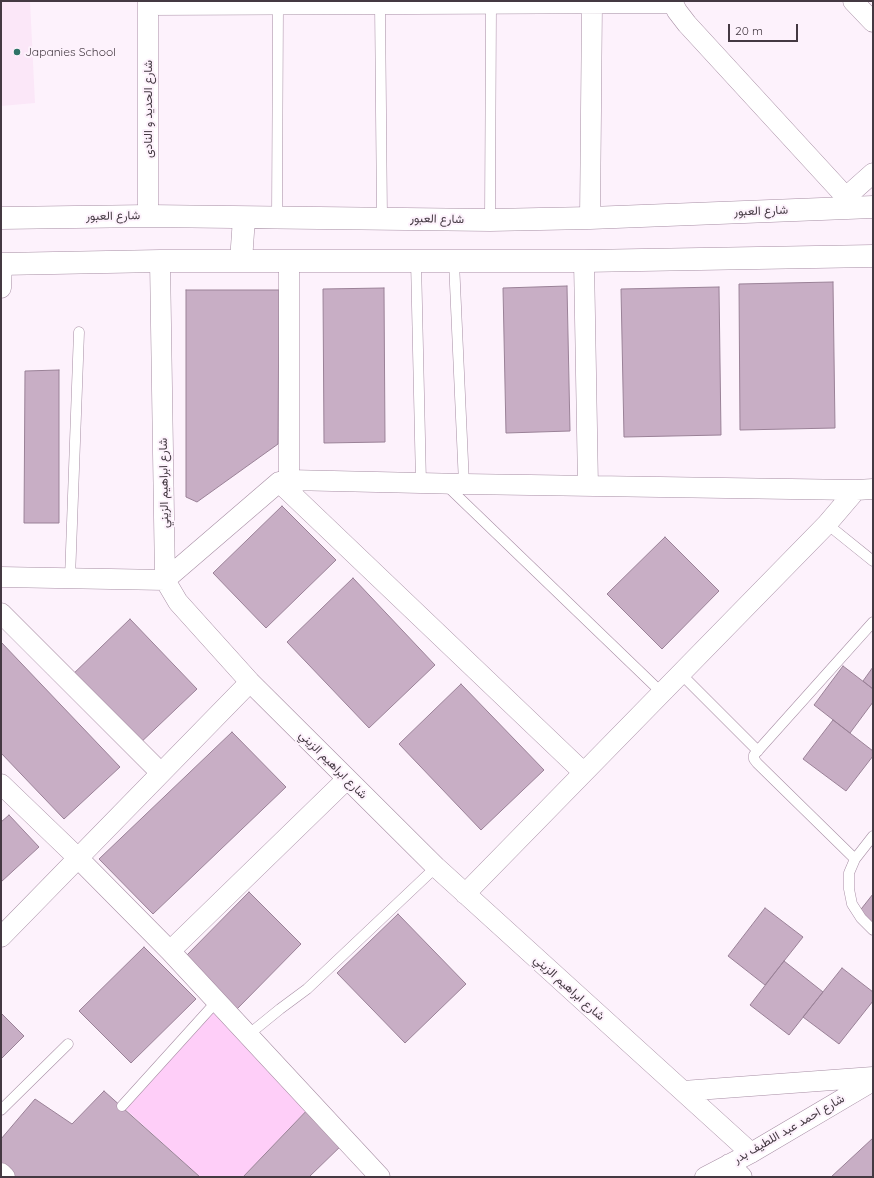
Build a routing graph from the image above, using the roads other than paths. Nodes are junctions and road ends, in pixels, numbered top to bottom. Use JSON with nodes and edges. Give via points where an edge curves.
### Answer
{"nodes":[{"id":1,"x":853,"y":1,"type":"edge"},
{"id":2,"x":673,"y":2,"type":"edge"},
{"id":3,"x":148,"y":3,"type":"edge"},
{"id":4,"x":380,"y":4,"type":"junction"},
{"id":5,"x":490,"y":4,"type":"junction"},
{"id":6,"x":592,"y":4,"type":"junction"},
{"id":7,"x":278,"y":5,"type":"junction"},
{"id":8,"x":873,"y":22,"type":"edge"},
{"id":9,"x":873,"y":172,"type":"edge"},
{"id":10,"x":858,"y":204,"type":"edge"},
{"id":11,"x":148,"y":216,"type":"junction"},
{"id":12,"x":1,"y":218,"type":"edge"},
{"id":13,"x":244,"y":218,"type":"junction"},
{"id":14,"x":277,"y":218,"type":"junction"},
{"id":15,"x":382,"y":218,"type":"junction"},
{"id":16,"x":590,"y":218,"type":"junction"},
{"id":17,"x":490,"y":220,"type":"junction"},
{"id":18,"x":873,"y":256,"type":"edge"},
{"id":19,"x":289,"y":260,"type":"junction"},
{"id":20,"x":160,"y":261,"type":"junction"},
{"id":21,"x":241,"y":261,"type":"junction"},
{"id":22,"x":416,"y":261,"type":"junction"},
{"id":23,"x":454,"y":262,"type":"junction"},
{"id":24,"x":584,"y":262,"type":"junction"},
{"id":25,"x":1,"y":264,"type":"edge"},
{"id":26,"x":1,"y":288,"type":"edge"},
{"id":27,"x":79,"y":332,"type":"dead end"},
{"id":28,"x":284,"y":481,"type":"junction"},
{"id":29,"x":421,"y":483,"type":"junction"},
{"id":30,"x":455,"y":484,"type":"junction"},
{"id":31,"x":588,"y":486,"type":"junction"},
{"id":32,"x":868,"y":490,"type":"edge"},
{"id":33,"x":827,"y":524,"type":"junction"},
{"id":34,"x":873,"y":561,"type":"edge"},
{"id":35,"x":70,"y":578,"type":"junction"},
{"id":36,"x":165,"y":580,"type":"junction"},
{"id":37,"x":5,"y":581,"type":"edge"},
{"id":38,"x":1,"y":613,"type":"edge"},
{"id":39,"x":873,"y":622,"type":"edge"},
{"id":40,"x":680,"y":673,"type":"junction"},
{"id":41,"x":250,"y":682,"type":"junction"},
{"id":42,"x":661,"y":692,"type":"junction"},
{"id":43,"x":758,"y":750,"type":"junction"},
{"id":44,"x":583,"y":772,"type":"junction"},
{"id":45,"x":161,"y":773,"type":"junction"},
{"id":46,"x":347,"y":779,"type":"junction"},
{"id":47,"x":1,"y":784,"type":"edge"},
{"id":48,"x":873,"y":836,"type":"edge"},
{"id":49,"x":78,"y":858,"type":"junction"},
{"id":50,"x":855,"y":858,"type":"junction"},
{"id":51,"x":436,"y":868,"type":"junction"},
{"id":52,"x":465,"y":894,"type":"junction"},
{"id":53,"x":873,"y":930,"type":"edge"},
{"id":54,"x":1,"y":937,"type":"edge"},
{"id":55,"x":170,"y":951,"type":"junction"},
{"id":56,"x":217,"y":1001,"type":"junction"},
{"id":57,"x":248,"y":1035,"type":"junction"},
{"id":58,"x":68,"y":1044,"type":"dead end"},
{"id":59,"x":873,"y":1077,"type":"edge"},
{"id":60,"x":873,"y":1080,"type":"edge"},
{"id":61,"x":683,"y":1091,"type":"junction"},
{"id":62,"x":122,"y":1106,"type":"dead end"},
{"id":63,"x":1,"y":1110,"type":"edge"},
{"id":64,"x":751,"y":1153,"type":"junction"},
{"id":65,"x":736,"y":1170,"type":"edge"},
{"id":66,"x":1,"y":1173,"type":"edge"},
{"id":67,"x":4,"y":1177,"type":"edge"},
{"id":68,"x":380,"y":1177,"type":"edge"},
{"id":69,"x":705,"y":1177,"type":"edge"}],
"edges":[{"from":1,"to":8,"type":"street"},
{"from":2,"to":6,"type":"street"},
{"from":2,"to":10,"type":"street","via":[[687,24]]},
{"from":3,"to":7,"type":"street"},
{"from":3,"to":11,"type":"street","name":"شارع الحديد و النادى"},
{"from":4,"to":5,"type":"street"},
{"from":4,"to":7,"type":"street"},
{"from":4,"to":15,"type":"lane"},
{"from":5,"to":6,"type":"street"},
{"from":5,"to":17,"type":"lane"},
{"from":6,"to":16,"type":"street"},
{"from":7,"to":14,"type":"lane"},
{"from":9,"to":10,"type":"street"},
{"from":10,"to":16,"type":"street","name":"شارع العبور"},
{"from":11,"to":12,"type":"street","name":"شارع العبور"},
{"from":11,"to":13,"type":"street","name":"شارع العبور"},
{"from":13,"to":14,"type":"street","name":"شارع العبور"},
{"from":13,"to":21,"type":"street"},
{"from":14,"to":15,"type":"street","name":"شارع العبور"},
{"from":15,"to":17,"type":"street","name":"شارع العبور"},
{"from":16,"to":17,"type":"street","name":"شارع العبور"},
{"from":18,"to":24,"type":"street"},
{"from":19,"to":21,"type":"street"},
{"from":19,"to":22,"type":"street"},
{"from":19,"to":28,"type":"street"},
{"from":20,"to":21,"type":"street"},
{"from":20,"to":25,"type":"street"},
{"from":20,"to":36,"type":"street","name":"شارع ابراهيم الزيني"},
{"from":22,"to":23,"type":"street"},
{"from":22,"to":29,"type":"lane"},
{"from":23,"to":24,"type":"street"},
{"from":23,"to":30,"type":"lane"},
{"from":24,"to":31,"type":"street"},
{"from":25,"to":26,"type":"street"},
{"from":27,"to":35,"type":"lane"},
{"from":28,"to":29,"type":"street"},
{"from":28,"to":36,"type":"street"},
{"from":28,"to":44,"type":"street"},
{"from":29,"to":30,"type":"street"},
{"from":30,"to":31,"type":"street"},
{"from":30,"to":42,"type":"lane"},
{"from":31,"to":32,"type":"street"},
{"from":32,"to":33,"type":"street"},
{"from":33,"to":34,"type":"lane"},
{"from":33,"to":40,"type":"street"},
{"from":35,"to":36,"type":"street"},
{"from":35,"to":37,"type":"street"},
{"from":36,"to":41,"type":"street","name":"شارع ابراهيم الزيني","via":[[178,602]]},
{"from":38,"to":45,"type":"street"},
{"from":39,"to":43,"type":"lane"},
{"from":40,"to":42,"type":"street"},
{"from":40,"to":43,"type":"lane"},
{"from":41,"to":45,"type":"street"},
{"from":41,"to":46,"type":"street","name":"شارع ابراهيم الزيني"},
{"from":42,"to":44,"type":"street"},
{"from":43,"to":50,"type":"lane","via":[[754,756],[757,763]]},
{"from":44,"to":52,"type":"street"},
{"from":45,"to":49,"type":"street"},
{"from":46,"to":51,"type":"street","name":"شارع ابراهيم الزيني"},
{"from":46,"to":55,"type":"street"},
{"from":47,"to":49,"type":"street"},
{"from":48,"to":50,"type":"lane"},
{"from":49,"to":54,"type":"street"},
{"from":49,"to":55,"type":"street"},
{"from":50,"to":53,"type":"lane","via":[[849,873],[852,904]]},
{"from":51,"to":52,"type":"street","name":"شارع ابراهيم الزيني"},
{"from":51,"to":57,"type":"lane","via":[[307,989]]},
{"from":52,"to":61,"type":"street","name":"شارع ابراهيم الزيني"},
{"from":55,"to":56,"type":"street"},
{"from":56,"to":57,"type":"street"},
{"from":56,"to":62,"type":"lane"},
{"from":57,"to":68,"type":"street"},
{"from":58,"to":63,"type":"lane"},
{"from":59,"to":61,"type":"street"},
{"from":60,"to":64,"type":"street","name":"شارع احمد عبد اللطيف بدر"},
{"from":61,"to":64,"type":"street","name":"شارع ابراهيم الزيني"},
{"from":64,"to":65,"type":"street","name":"شارع احمد عبد اللطيف بدر"},
{"from":65,"to":69,"type":"street","name":"شارع احمد عبد اللطيف بدر"},
{"from":66,"to":67,"type":"street"}]}
